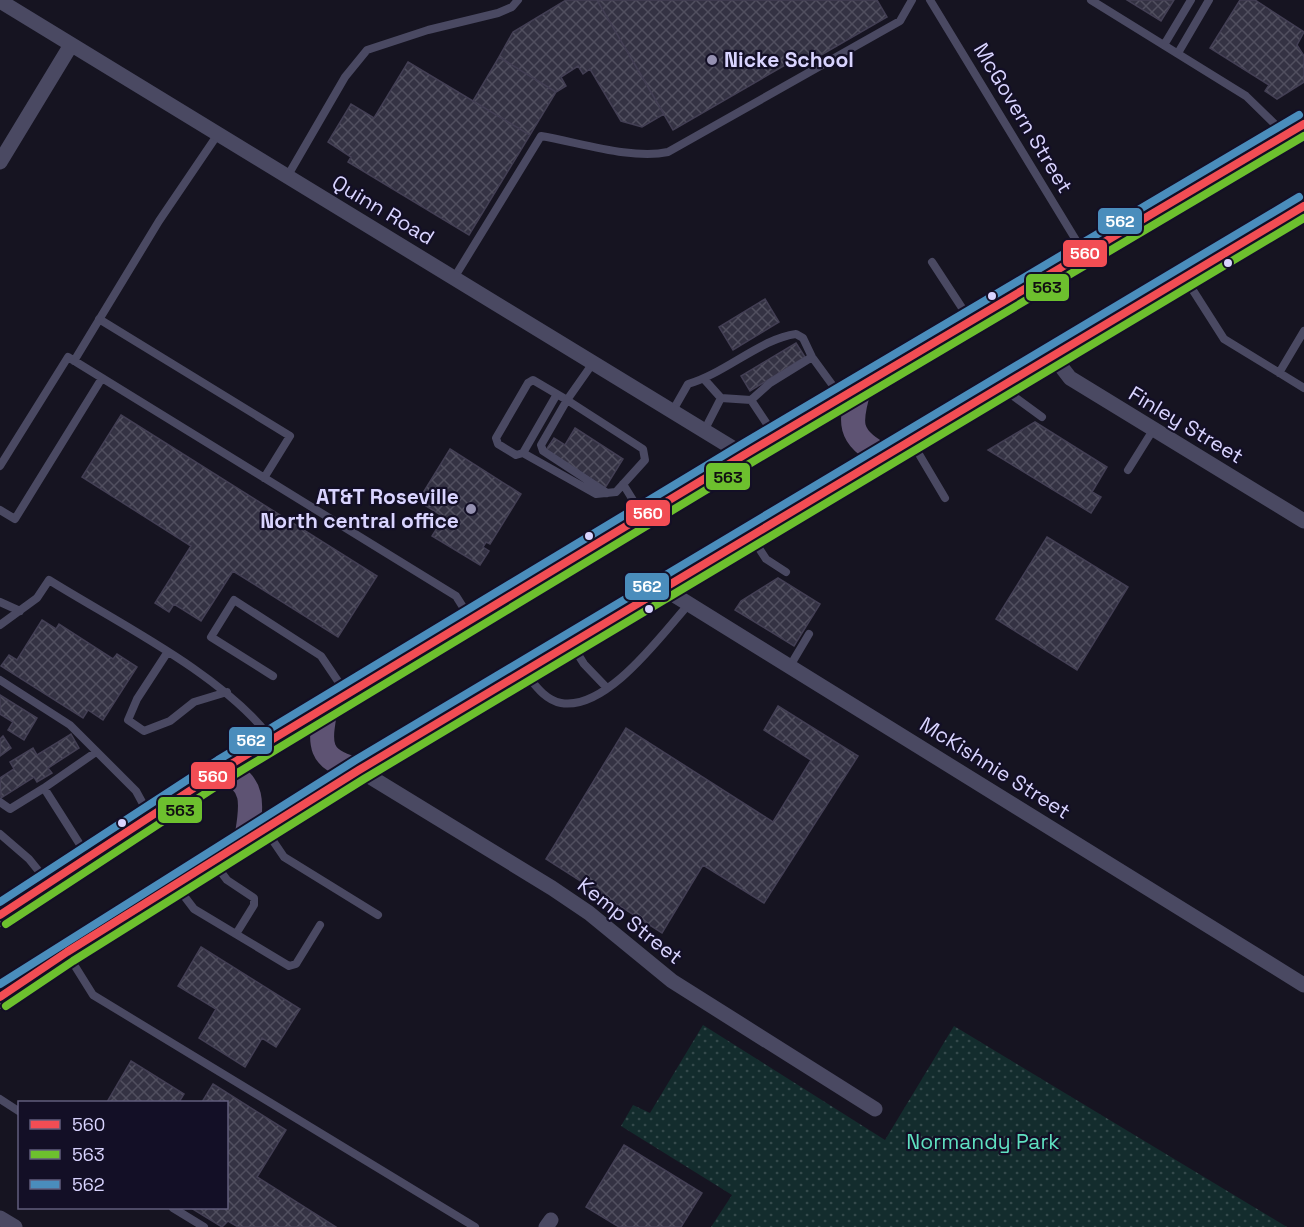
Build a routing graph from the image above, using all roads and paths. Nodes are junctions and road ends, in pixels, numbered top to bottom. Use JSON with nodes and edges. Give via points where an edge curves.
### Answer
{"nodes":[{"id":1,"x":518,"y":0,"type":"edge"},
{"id":2,"x":912,"y":0,"type":"edge"},
{"id":3,"x":930,"y":0,"type":"edge"},
{"id":4,"x":1091,"y":0,"type":"edge"},
{"id":5,"x":1191,"y":0,"type":"edge"},
{"id":6,"x":1209,"y":0,"type":"edge"},
{"id":7,"x":0,"y":1,"type":"edge"},
{"id":8,"x":71,"y":45,"type":"junction"},
{"id":9,"x":1164,"y":45,"type":"junction"},
{"id":10,"x":1178,"y":53,"type":"junction"},
{"id":11,"x":218,"y":134,"type":"junction"},
{"id":12,"x":1298,"y":135,"type":"edge"},
{"id":13,"x":0,"y":162,"type":"edge"},
{"id":14,"x":287,"y":177,"type":"junction"},
{"id":15,"x":1302,"y":204,"type":"edge"},
{"id":16,"x":1084,"y":254,"type":"junction"},
{"id":17,"x":932,"y":262,"type":"dead end"},
{"id":18,"x":1185,"y":277,"type":"junction"},
{"id":19,"x":454,"y":278,"type":"junction"},
{"id":20,"x":99,"y":319,"type":"junction"},
{"id":21,"x":970,"y":321,"type":"junction"},
{"id":22,"x":1304,"y":331,"type":"edge"},
{"id":23,"x":1053,"y":356,"type":"junction"},
{"id":24,"x":812,"y":357,"type":"junction"},
{"id":25,"x":74,"y":361,"type":"junction"},
{"id":26,"x":593,"y":363,"type":"junction"},
{"id":27,"x":1279,"y":373,"type":"junction"},
{"id":28,"x":102,"y":378,"type":"junction"},
{"id":29,"x":704,"y":379,"type":"junction"},
{"id":30,"x":1001,"y":387,"type":"junction"},
{"id":31,"x":1304,"y":388,"type":"edge"},
{"id":32,"x":851,"y":392,"type":"junction"},
{"id":33,"x":557,"y":394,"type":"junction"},
{"id":34,"x":721,"y":398,"type":"junction"},
{"id":35,"x":567,"y":400,"type":"junction"},
{"id":36,"x":751,"y":400,"type":"junction"},
{"id":37,"x":672,"y":412,"type":"junction"},
{"id":38,"x":1042,"y":417,"type":"dead end"},
{"id":39,"x":1153,"y":430,"type":"junction"},
{"id":40,"x":704,"y":431,"type":"junction"},
{"id":41,"x":776,"y":436,"type":"junction"},
{"id":42,"x":911,"y":441,"type":"junction"},
{"id":43,"x":523,"y":453,"type":"junction"},
{"id":44,"x":744,"y":455,"type":"junction"},
{"id":45,"x":884,"y":456,"type":"junction"},
{"id":46,"x":0,"y":466,"type":"edge"},
{"id":47,"x":1128,"y":470,"type":"dead end"},
{"id":48,"x":264,"y":478,"type":"junction"},
{"id":49,"x":623,"y":484,"type":"junction"},
{"id":50,"x":607,"y":493,"type":"junction"},
{"id":51,"x":945,"y":498,"type":"dead end"},
{"id":52,"x":0,"y":510,"type":"edge"},
{"id":53,"x":643,"y":516,"type":"junction"},
{"id":54,"x":1304,"y":522,"type":"edge"},
{"id":55,"x":750,"y":536,"type":"junction"},
{"id":56,"x":786,"y":572,"type":"dead end"},
{"id":57,"x":663,"y":588,"type":"junction"},
{"id":58,"x":0,"y":602,"type":"edge"},
{"id":59,"x":689,"y":604,"type":"junction"},
{"id":60,"x":20,"y":611,"type":"junction"},
{"id":61,"x":471,"y":619,"type":"junction"},
{"id":62,"x":0,"y":625,"type":"edge"},
{"id":63,"x":809,"y":634,"type":"dead end"},
{"id":64,"x":571,"y":643,"type":"junction"},
{"id":65,"x":167,"y":653,"type":"junction"},
{"id":66,"x":790,"y":666,"type":"junction"},
{"id":67,"x":524,"y":671,"type":"junction"},
{"id":68,"x":273,"y":676,"type":"dead end"},
{"id":69,"x":0,"y":681,"type":"edge"},
{"id":70,"x":607,"y":688,"type":"junction"},
{"id":71,"x":227,"y":692,"type":"junction"},
{"id":72,"x":346,"y":694,"type":"junction"},
{"id":73,"x":326,"y":707,"type":"junction"},
{"id":74,"x":272,"y":740,"type":"junction"},
{"id":75,"x":96,"y":752,"type":"junction"},
{"id":76,"x":223,"y":769,"type":"junction"},
{"id":77,"x":359,"y":770,"type":"junction"},
{"id":78,"x":44,"y":788,"type":"junction"},
{"id":79,"x":0,"y":802,"type":"edge"},
{"id":80,"x":150,"y":817,"type":"junction"},
{"id":81,"x":0,"y":834,"type":"edge"},
{"id":82,"x":255,"y":834,"type":"junction"},
{"id":83,"x":88,"y":857,"type":"junction"},
{"id":84,"x":213,"y":860,"type":"junction"},
{"id":85,"x":48,"y":884,"type":"junction"},
{"id":86,"x":175,"y":884,"type":"junction"},
{"id":87,"x":0,"y":915,"type":"edge"},
{"id":88,"x":378,"y":915,"type":"dead end"},
{"id":89,"x":320,"y":925,"type":"dead end"},
{"id":90,"x":236,"y":934,"type":"junction"},
{"id":91,"x":67,"y":952,"type":"junction"},
{"id":92,"x":1304,"y":985,"type":"edge"},
{"id":93,"x":0,"y":997,"type":"edge"},
{"id":94,"x":0,"y":1099,"type":"edge"},
{"id":95,"x":875,"y":1109,"type":"dead end"},
{"id":96,"x":18,"y":1111,"type":"edge"},
{"id":97,"x":175,"y":1209,"type":"edge"},
{"id":98,"x":0,"y":1218,"type":"edge"},
{"id":99,"x":15,"y":1227,"type":"edge"},
{"id":100,"x":204,"y":1227,"type":"edge"},
{"id":101,"x":474,"y":1227,"type":"edge"}],
"edges":[{"from":1,"to":14,"type":"lane","via":[[498,13],[367,50],[345,77]]},
{"from":2,"to":19,"type":"lane","via":[[900,21],[668,152],[633,154],[541,136]]},
{"from":3,"to":16,"type":"lane","name":"McGovern Street"},
{"from":4,"to":9,"type":"lane"},
{"from":5,"to":9,"type":"lane"},
{"from":6,"to":10,"type":"lane"},
{"from":7,"to":8,"type":"street","name":"Quinn Road"},
{"from":8,"to":11,"type":"street","name":"Quinn Road"},
{"from":8,"to":13,"type":"street"},
{"from":9,"to":10,"type":"lane"},
{"from":10,"to":12,"type":"lane"},
{"from":11,"to":14,"type":"street","name":"Quinn Road"},
{"from":11,"to":20,"type":"lane"},
{"from":12,"to":16,"type":"main road"},
{"from":14,"to":19,"type":"street","name":"Quinn Road"},
{"from":15,"to":18,"type":"main road"},
{"from":16,"to":21,"type":"main road"},
{"from":17,"to":21,"type":"lane"},
{"from":18,"to":23,"type":"main road"},
{"from":18,"to":27,"type":"lane","via":[[1224,339]]},
{"from":19,"to":26,"type":"street","name":"Quinn Road"},
{"from":20,"to":25,"type":"lane"},
{"from":20,"to":48,"type":"lane","via":[[290,436]]},
{"from":21,"to":32,"type":"main road"},
{"from":22,"to":27,"type":"lane"},
{"from":23,"to":30,"type":"main road"},
{"from":23,"to":39,"type":"street","name":"Finley Street","via":[[1070,378]]},
{"from":24,"to":29,"type":"lane","via":[[803,338],[789,335]]},
{"from":24,"to":32,"type":"lane"},
{"from":24,"to":36,"type":"lane"},
{"from":25,"to":28,"type":"lane"},
{"from":25,"to":46,"type":"lane","via":[[68,357]]},
{"from":26,"to":35,"type":"lane"},
{"from":26,"to":37,"type":"street","name":"Quinn Road"},
{"from":27,"to":31,"type":"lane"},
{"from":28,"to":48,"type":"lane"},
{"from":28,"to":52,"type":"lane","via":[[15,519]]},
{"from":29,"to":34,"type":"lane"},
{"from":29,"to":37,"type":"lane","via":[[688,384]]},
{"from":30,"to":38,"type":"lane"},
{"from":30,"to":42,"type":"main road"},
{"from":32,"to":41,"type":"main road"},
{"from":32,"to":45,"type":"main road","via":[[852,426],[858,438]]},
{"from":33,"to":35,"type":"lane"},
{"from":33,"to":43,"type":"lane"},
{"from":33,"to":43,"type":"lane","via":[[533,380],[496,438],[498,444],[516,454]]},
{"from":34,"to":36,"type":"lane"},
{"from":34,"to":40,"type":"lane"},
{"from":35,"to":49,"type":"lane","via":[[643,449],[645,460]]},
{"from":35,"to":50,"type":"lane","via":[[542,445],[543,451]]},
{"from":36,"to":41,"type":"lane"},
{"from":37,"to":40,"type":"street","name":"Quinn Road"},
{"from":39,"to":47,"type":"lane"},
{"from":39,"to":54,"type":"street","name":"Finley Street"},
{"from":40,"to":44,"type":"street","name":"Quinn Road"},
{"from":41,"to":44,"type":"main road"},
{"from":42,"to":45,"type":"main road"},
{"from":42,"to":51,"type":"lane"},
{"from":43,"to":50,"type":"lane","via":[[596,494]]},
{"from":44,"to":53,"type":"main road"},
{"from":45,"to":55,"type":"main road"},
{"from":48,"to":61,"type":"lane","via":[[456,596]]},
{"from":49,"to":50,"type":"lane","via":[[616,492]]},
{"from":49,"to":53,"type":"lane"},
{"from":53,"to":61,"type":"main road"},
{"from":55,"to":56,"type":"lane","via":[[766,559]]},
{"from":55,"to":57,"type":"main road"},
{"from":57,"to":59,"type":"street","name":"McKishnie Street"},
{"from":57,"to":64,"type":"main road"},
{"from":58,"to":60,"type":"lane"},
{"from":59,"to":66,"type":"street","name":"McKishnie Street"},
{"from":59,"to":70,"type":"lane","via":[[631,669]]},
{"from":60,"to":62,"type":"lane"},
{"from":60,"to":65,"type":"lane","via":[[37,598],[49,580]]},
{"from":61,"to":72,"type":"main road"},
{"from":63,"to":66,"type":"lane"},
{"from":64,"to":67,"type":"main road"},
{"from":64,"to":70,"type":"lane"},
{"from":65,"to":71,"type":"lane"},
{"from":65,"to":71,"type":"lane","via":[[128,720],[144,731],[170,721],[194,702]]},
{"from":66,"to":92,"type":"street","name":"McKishnie Street"},
{"from":67,"to":70,"type":"lane","via":[[539,691],[559,703],[578,704]]},
{"from":67,"to":77,"type":"main road"},
{"from":68,"to":72,"type":"lane","via":[[211,637],[234,600],[321,656]]},
{"from":69,"to":75,"type":"lane","via":[[70,725]]},
{"from":71,"to":74,"type":"lane"},
{"from":72,"to":73,"type":"main road"},
{"from":73,"to":74,"type":"main road"},
{"from":73,"to":77,"type":"main road","via":[[322,749],[340,766]]},
{"from":74,"to":76,"type":"main road"},
{"from":75,"to":78,"type":"lane"},
{"from":75,"to":80,"type":"lane","via":[[136,791]]},
{"from":76,"to":80,"type":"main road"},
{"from":76,"to":82,"type":"main road","via":[[236,774],[248,789]]},
{"from":77,"to":82,"type":"main road"},
{"from":77,"to":95,"type":"street","name":"Kemp Street","via":[[552,888],[672,981]]},
{"from":78,"to":79,"type":"lane","via":[[10,809]]},
{"from":78,"to":83,"type":"lane"},
{"from":80,"to":83,"type":"main road"},
{"from":81,"to":85,"type":"lane","via":[[29,859]]},
{"from":82,"to":84,"type":"main road"},
{"from":82,"to":88,"type":"lane"},
{"from":83,"to":85,"type":"main road"},
{"from":84,"to":86,"type":"main road"},
{"from":84,"to":90,"type":"lane","via":[[227,880],[255,898]]},
{"from":85,"to":87,"type":"main road"},
{"from":86,"to":90,"type":"lane","via":[[194,909]]},
{"from":86,"to":91,"type":"main road"},
{"from":89,"to":90,"type":"lane","via":[[293,967]]},
{"from":91,"to":93,"type":"main road"},
{"from":91,"to":101,"type":"lane","via":[[93,995]]},
{"from":94,"to":96,"type":"lane"},
{"from":97,"to":100,"type":"lane"},
{"from":98,"to":99,"type":"street"}]}
